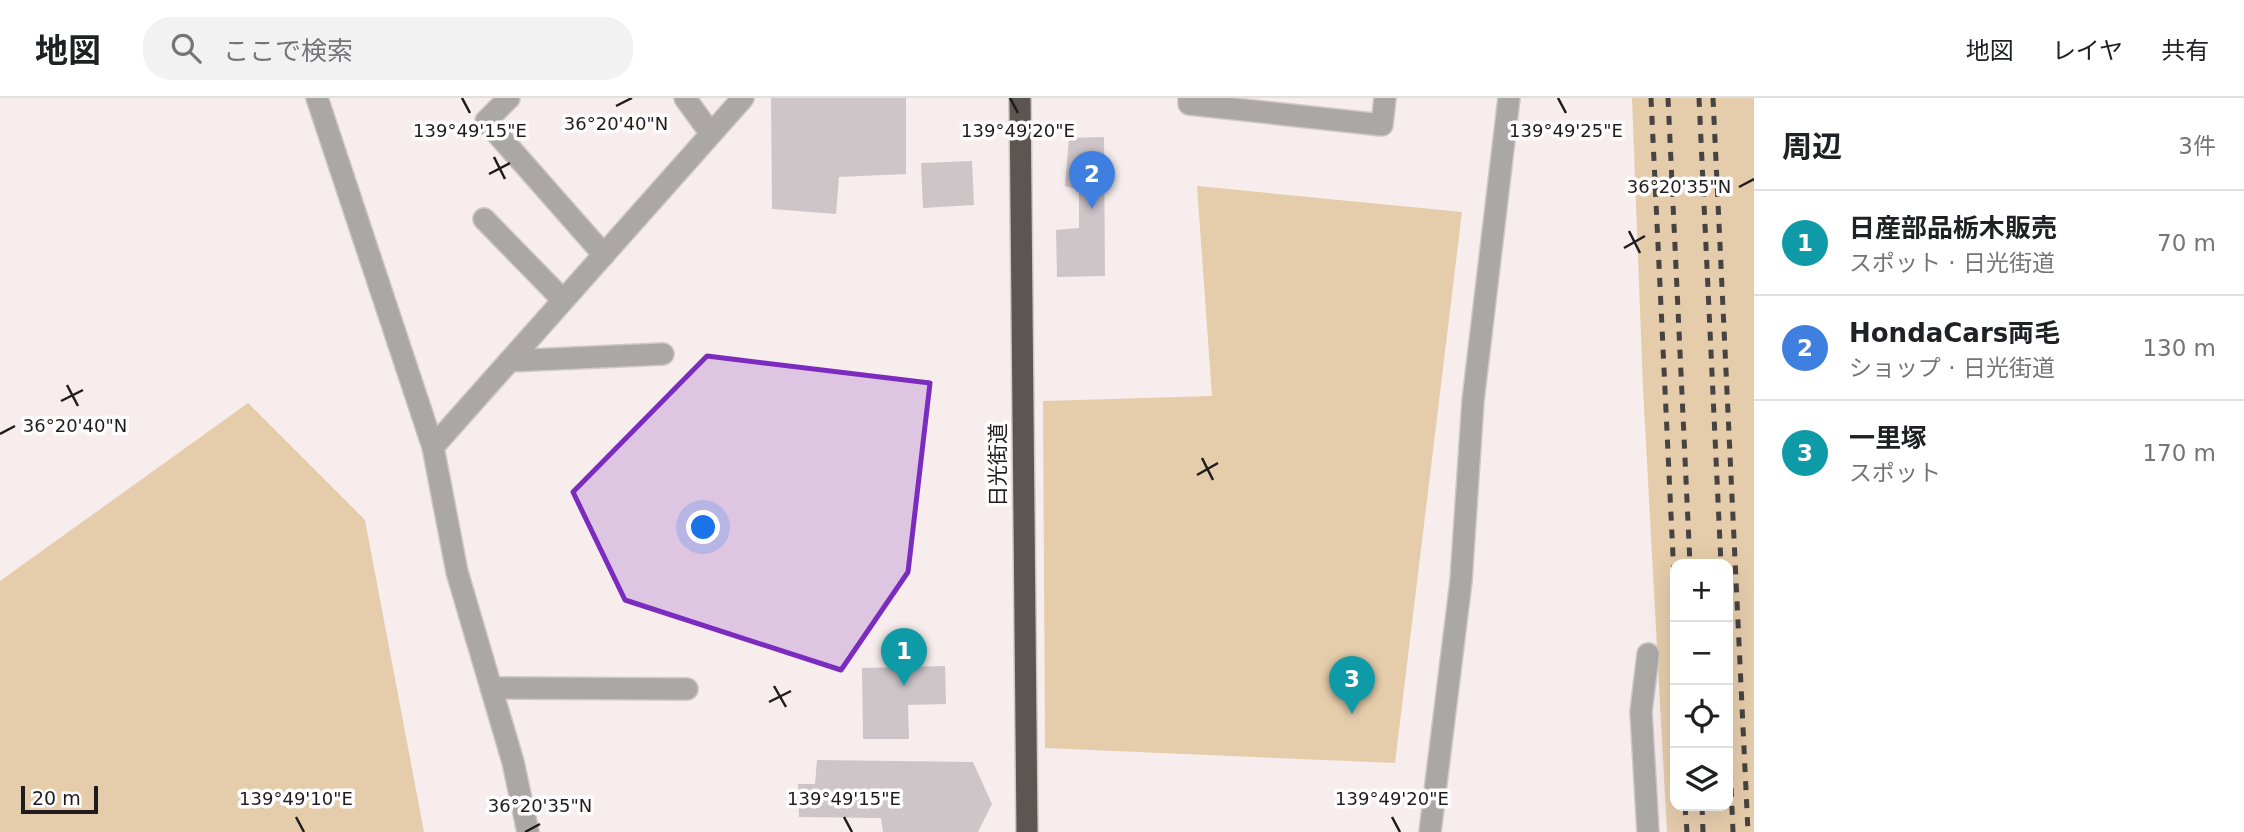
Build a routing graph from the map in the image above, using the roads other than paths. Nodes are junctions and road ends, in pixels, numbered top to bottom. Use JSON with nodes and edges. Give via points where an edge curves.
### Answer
{"nodes":[{"id":1,"x":318,"y":98,"type":"edge"},
{"id":2,"x":509,"y":98,"type":"edge"},
{"id":3,"x":685,"y":98,"type":"edge"},
{"id":4,"x":743,"y":98,"type":"edge"},
{"id":5,"x":1020,"y":98,"type":"edge"},
{"id":6,"x":1189,"y":98,"type":"edge"},
{"id":7,"x":1385,"y":98,"type":"edge"},
{"id":8,"x":1509,"y":98,"type":"edge"},
{"id":9,"x":711,"y":134,"type":"junction"},
{"id":10,"x":484,"y":219,"type":"dead end"},
{"id":11,"x":604,"y":255,"type":"junction"},
{"id":12,"x":563,"y":300,"type":"junction"},
{"id":13,"x":663,"y":354,"type":"dead end"},
{"id":14,"x":509,"y":361,"type":"junction"},
{"id":15,"x":433,"y":447,"type":"junction"},
{"id":16,"x":1648,"y":654,"type":"dead end"},
{"id":17,"x":491,"y":688,"type":"junction"},
{"id":18,"x":687,"y":690,"type":"dead end"},
{"id":19,"x":528,"y":832,"type":"edge"},
{"id":20,"x":1027,"y":832,"type":"edge"},
{"id":21,"x":1430,"y":832,"type":"edge"},
{"id":22,"x":1648,"y":832,"type":"edge"}],
"edges":[{"from":1,"to":15,"type":"street"},
{"from":2,"to":11,"type":"street","via":[[486,121]]},
{"from":3,"to":9,"type":"street"},
{"from":4,"to":9,"type":"street"},
{"from":5,"to":20,"type":"highway","name":"日光街道"},
{"from":6,"to":7,"type":"street","via":[[1189,104],[1382,125]]},
{"from":8,"to":21,"type":"street","via":[[1474,401],[1461,581]]},
{"from":9,"to":11,"type":"street"},
{"from":10,"to":12,"type":"street"},
{"from":11,"to":12,"type":"street"},
{"from":12,"to":14,"type":"street"},
{"from":13,"to":14,"type":"street"},
{"from":14,"to":15,"type":"street"},
{"from":15,"to":17,"type":"street","via":[[457,572]]},
{"from":16,"to":22,"type":"street","via":[[1642,712]]},
{"from":17,"to":18,"type":"street"},
{"from":17,"to":19,"type":"street"}]}
